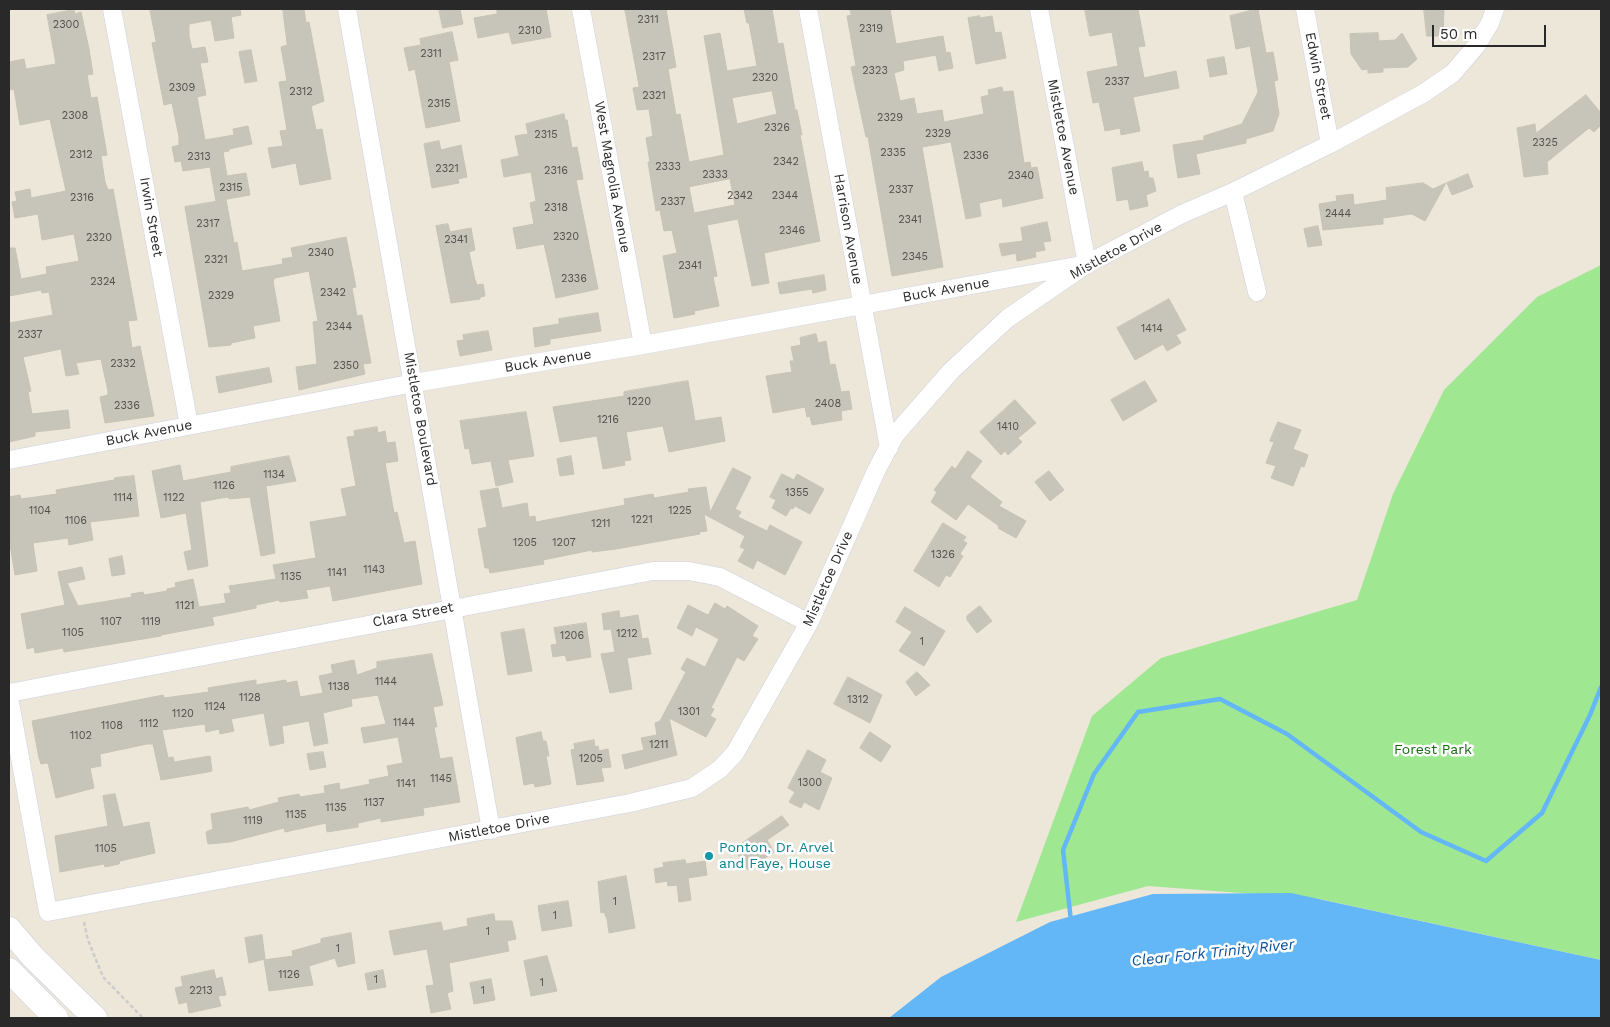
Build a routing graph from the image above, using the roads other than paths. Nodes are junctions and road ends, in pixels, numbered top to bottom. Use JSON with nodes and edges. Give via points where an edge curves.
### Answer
{"nodes":[{"id":1,"x":112,"y":9,"type":"edge"},
{"id":2,"x":347,"y":9,"type":"edge"},
{"id":3,"x":581,"y":9,"type":"edge"},
{"id":4,"x":808,"y":9,"type":"edge"},
{"id":5,"x":1039,"y":9,"type":"edge"},
{"id":6,"x":1305,"y":9,"type":"edge"},
{"id":7,"x":1495,"y":9,"type":"edge"},
{"id":8,"x":1330,"y":144,"type":"junction"},
{"id":9,"x":1233,"y":192,"type":"junction"},
{"id":10,"x":1087,"y":264,"type":"junction"},
{"id":11,"x":1257,"y":292,"type":"dead end"},
{"id":12,"x":862,"y":305,"type":"junction"},
{"id":13,"x":643,"y":345,"type":"junction"},
{"id":14,"x":414,"y":382,"type":"junction"},
{"id":15,"x":189,"y":425,"type":"junction"},
{"id":16,"x":889,"y":448,"type":"junction"},
{"id":17,"x":9,"y":460,"type":"edge"},
{"id":18,"x":452,"y":607,"type":"junction"},
{"id":19,"x":809,"y":623,"type":"junction"},
{"id":20,"x":9,"y":693,"type":"edge"},
{"id":21,"x":9,"y":697,"type":"edge"},
{"id":22,"x":490,"y":830,"type":"junction"},
{"id":23,"x":9,"y":928,"type":"edge"},
{"id":24,"x":9,"y":970,"type":"edge"},
{"id":25,"x":56,"y":1018,"type":"edge"},
{"id":26,"x":95,"y":1018,"type":"edge"}],
"edges":[{"from":1,"to":15,"type":"street","name":"Irwin Street"},
{"from":2,"to":14,"type":"street","name":"Mistletoe Boulevard"},
{"from":3,"to":13,"type":"street","name":"West Magnolia Avenue"},
{"from":4,"to":12,"type":"street","name":"Harrison Avenue"},
{"from":5,"to":10,"type":"street","name":"Mistletoe Avenue"},
{"from":6,"to":8,"type":"street","name":"Edwin Street"},
{"from":7,"to":8,"type":"street","name":"Mistletoe Drive","via":[[1476,46],[1452,73],[1424,93]]},
{"from":8,"to":9,"type":"street","name":"Mistletoe Drive"},
{"from":9,"to":10,"type":"street","name":"Mistletoe Drive","via":[[1182,214]]},
{"from":9,"to":11,"type":"street"},
{"from":10,"to":12,"type":"street","name":"Buck Avenue"},
{"from":10,"to":16,"type":"street","name":"Mistletoe Drive","via":[[1008,318],[923,401],[895,435]]},
{"from":12,"to":13,"type":"street","name":"Buck Avenue"},
{"from":12,"to":16,"type":"street","name":"Harrison Avenue"},
{"from":13,"to":14,"type":"street","name":"Buck Avenue"},
{"from":14,"to":15,"type":"street","name":"Buck Avenue"},
{"from":14,"to":18,"type":"street","name":"Mistletoe Boulevard"},
{"from":15,"to":17,"type":"street","name":"Buck Avenue"},
{"from":16,"to":19,"type":"street","name":"Mistletoe Drive"},
{"from":18,"to":19,"type":"street","name":"Clara Street","via":[[653,571],[689,571],[720,577]]},
{"from":18,"to":20,"type":"street","name":"Clara Street"},
{"from":18,"to":22,"type":"street","name":"Mistletoe Boulevard"},
{"from":19,"to":22,"type":"street","name":"Mistletoe Drive","via":[[735,753],[706,781],[692,788],[630,803]]},
{"from":21,"to":22,"type":"street","name":"Mistletoe Drive","via":[[48,912]]},
{"from":23,"to":26,"type":"main road","via":[[33,957]]},
{"from":24,"to":25,"type":"main road"}]}
